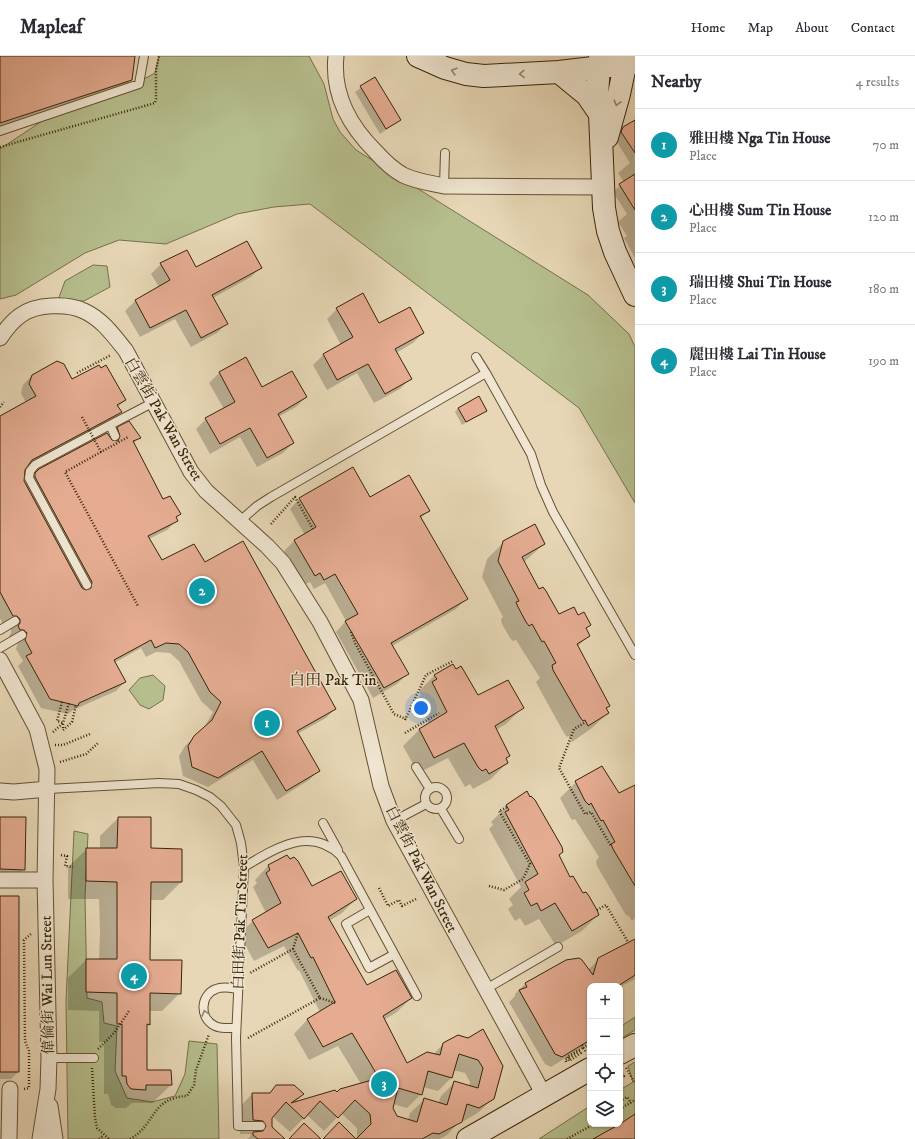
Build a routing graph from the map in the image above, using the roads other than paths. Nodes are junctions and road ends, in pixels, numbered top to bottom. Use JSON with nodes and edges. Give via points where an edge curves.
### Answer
{"nodes":[{"id":1,"x":144,"y":56,"type":"edge"},
{"id":2,"x":336,"y":56,"type":"edge"},
{"id":3,"x":418,"y":56,"type":"edge"},
{"id":4,"x":599,"y":62,"type":"edge"},
{"id":5,"x":629,"y":62,"type":"edge"},
{"id":6,"x":560,"y":72,"type":"junction"},
{"id":7,"x":600,"y":114,"type":"junction"},
{"id":8,"x":0,"y":131,"type":"edge"},
{"id":9,"x":445,"y":153,"type":"dead end"},
{"id":10,"x":601,"y":160,"type":"junction"},
{"id":11,"x":444,"y":186,"type":"junction"},
{"id":12,"x":602,"y":187,"type":"junction"},
{"id":13,"x":635,"y":295,"type":"edge"},
{"id":14,"x":0,"y":338,"type":"edge"},
{"id":15,"x":476,"y":357,"type":"dead end"},
{"id":16,"x":486,"y":373,"type":"junction"},
{"id":17,"x":154,"y":402,"type":"junction"},
{"id":18,"x":110,"y":425,"type":"junction"},
{"id":19,"x":115,"y":436,"type":"dead end"},
{"id":20,"x":240,"y":521,"type":"junction"},
{"id":21,"x":87,"y":585,"type":"dead end"},
{"id":22,"x":15,"y":622,"type":"dead end"},
{"id":23,"x":0,"y":630,"type":"edge"},
{"id":24,"x":22,"y":635,"type":"dead end"},
{"id":25,"x":0,"y":648,"type":"edge"},
{"id":26,"x":635,"y":655,"type":"edge"},
{"id":27,"x":0,"y":660,"type":"edge"},
{"id":28,"x":416,"y":767,"type":"dead end"},
{"id":29,"x":48,"y":789,"type":"junction"},
{"id":30,"x":430,"y":789,"type":"junction"},
{"id":31,"x":0,"y":791,"type":"edge"},
{"id":32,"x":426,"y":804,"type":"junction"},
{"id":33,"x":441,"y":809,"type":"junction"},
{"id":34,"x":394,"y":821,"type":"junction"},
{"id":35,"x":323,"y":823,"type":"dead end"},
{"id":36,"x":459,"y":840,"type":"dead end"},
{"id":37,"x":341,"y":856,"type":"junction"},
{"id":38,"x":244,"y":867,"type":"junction"},
{"id":39,"x":0,"y":880,"type":"edge"},
{"id":40,"x":45,"y":880,"type":"junction"},
{"id":41,"x":370,"y":910,"type":"junction"},
{"id":42,"x":558,"y":948,"type":"dead end"},
{"id":43,"x":393,"y":955,"type":"junction"},
{"id":44,"x":238,"y":989,"type":"junction"},
{"id":45,"x":486,"y":989,"type":"junction"},
{"id":46,"x":417,"y":996,"type":"dead end"},
{"id":47,"x":236,"y":1028,"type":"junction"},
{"id":48,"x":635,"y":1045,"type":"edge"},
{"id":49,"x":623,"y":1057,"type":"edge"},
{"id":50,"x":49,"y":1058,"type":"junction"},
{"id":51,"x":93,"y":1060,"type":"road end"},
{"id":52,"x":587,"y":1072,"type":"edge"},
{"id":53,"x":15,"y":1089,"type":"edge"},
{"id":54,"x":48,"y":1090,"type":"junction"},
{"id":55,"x":544,"y":1095,"type":"junction"},
{"id":56,"x":261,"y":1126,"type":"dead end"},
{"id":57,"x":9,"y":1139,"type":"edge"},
{"id":58,"x":40,"y":1139,"type":"edge"},
{"id":59,"x":55,"y":1139,"type":"edge"},
{"id":60,"x":468,"y":1139,"type":"edge"}],
"edges":[{"from":1,"to":8,"type":"lane","via":[[139,84]]},
{"from":2,"to":11,"type":"street","via":[[334,72],[342,105],[363,139],[387,164],[402,174],[418,181]]},
{"from":6,"to":3,"type":"main road","one_way":true,"via":[[484,76],[466,74]]},
{"from":4,"to":5,"type":"main road"},
{"from":4,"to":6,"type":"main road"},
{"from":4,"to":7,"type":"main road","via":[[597,93]]},
{"from":5,"to":10,"type":"main road","one_way":true},
{"from":6,"to":7,"type":"main road","via":[[587,95]]},
{"from":7,"to":10,"type":"main road"},
{"from":9,"to":11,"type":"lane"},
{"from":10,"to":12,"type":"main road"},
{"from":11,"to":12,"type":"street"},
{"from":12,"to":13,"type":"main road","via":[[608,231]]},
{"from":14,"to":17,"type":"street","name":"白雲街 Pak Wan Street","via":[[10,324],[32,310],[59,307],[83,310],[113,334],[126,351]]},
{"from":15,"to":16,"type":"lane"},
{"from":16,"to":20,"type":"lane","via":[[271,497]]},
{"from":16,"to":26,"type":"lane","via":[[529,448],[553,512]]},
{"from":17,"to":18,"type":"lane"},
{"from":17,"to":20,"type":"street","name":"白雲街 Pak Wan Street","via":[[191,472],[206,491]]},
{"from":18,"to":19,"type":"lane"},
{"from":18,"to":21,"type":"lane","via":[[35,465],[30,471],[29,478]]},
{"from":20,"to":34,"type":"street","name":"白雲街 Pak Wan Street","via":[[283,563],[342,662],[361,700],[381,786]]},
{"from":22,"to":23,"type":"lane"},
{"from":24,"to":25,"type":"lane"},
{"from":27,"to":29,"type":"street","via":[[37,728],[47,769]]},
{"from":28,"to":30,"type":"lane"},
{"from":29,"to":31,"type":"street","name":"白田街 Pak Tin Street"},
{"from":29,"to":38,"type":"lane","name":"白田街 Pak Tin Street","via":[[159,783],[179,784],[196,790],[221,806],[236,825],[242,843]]},
{"from":29,"to":40,"type":"street","name":"偉倫街 Wai Lun Street"},
{"from":30,"to":32,"type":"lane","via":[[426,794]]},
{"from":30,"to":33,"type":"lane","via":[[440,788],[446,793],[446,804]]},
{"from":32,"to":33,"type":"lane","via":[[434,809]]},
{"from":32,"to":34,"type":"lane"},
{"from":33,"to":36,"type":"lane"},
{"from":34,"to":45,"type":"street","name":"白雲街 Pak Wan Street"},
{"from":35,"to":37,"type":"lane"},
{"from":37,"to":38,"type":"lane","via":[[326,844],[294,842],[273,849]]},
{"from":37,"to":41,"type":"lane"},
{"from":38,"to":44,"type":"lane","name":"白田街 Pak Tin Street"},
{"from":39,"to":40,"type":"street"},
{"from":40,"to":50,"type":"street","name":"偉倫街 Wai Lun Street"},
{"from":41,"to":43,"type":"lane"},
{"from":41,"to":43,"type":"lane","via":[[346,924],[369,968]]},
{"from":42,"to":45,"type":"lane"},
{"from":43,"to":46,"type":"lane"},
{"from":44,"to":47,"type":"lane","name":"白田街 Pak Tin Street"},
{"from":47,"to":44,"type":"lane","one_way":true,"via":[[215,1026],[206,1019],[203,1008],[206,997],[215,989]]},
{"from":45,"to":55,"type":"street","name":"白雲街 Pak Wan Street"},
{"from":47,"to":56,"type":"lane","name":"白田街 Pak Tin Street","via":[[238,1126]]},
{"from":48,"to":49,"type":"main road"},
{"from":50,"to":51,"type":"lane"},
{"from":50,"to":54,"type":"street","name":"偉倫街 Wai Lun Street"},
{"from":52,"to":55,"type":"main road"},
{"from":53,"to":57,"type":"street"},
{"from":54,"to":58,"type":"street","name":"偉倫街 Wai Lun Street"},
{"from":54,"to":59,"type":"street","name":"偉倫街 Wai Lun Street"},
{"from":55,"to":60,"type":"main road"}]}
